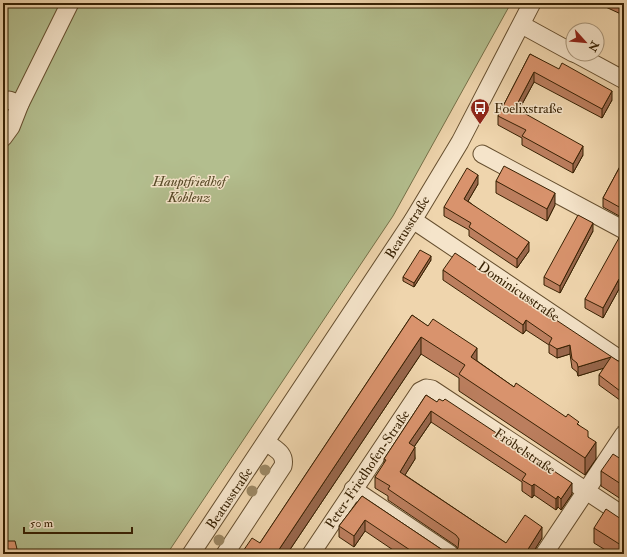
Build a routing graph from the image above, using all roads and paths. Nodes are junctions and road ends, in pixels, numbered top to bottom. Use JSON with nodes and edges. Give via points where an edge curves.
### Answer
{"nodes":[{"id":1,"x":70,"y":3,"type":"edge"},
{"id":2,"x":532,"y":3,"type":"edge"},
{"id":3,"x":522,"y":25,"type":"junction"},
{"id":4,"x":565,"y":49,"type":"edge"},
{"id":5,"x":591,"y":62,"type":"edge"},
{"id":6,"x":624,"y":80,"type":"edge"},
{"id":7,"x":3,"y":102,"type":"edge"},
{"id":8,"x":20,"y":104,"type":"junction"},
{"id":9,"x":3,"y":138,"type":"edge"},
{"id":10,"x":482,"y":154,"type":"dead end"},
{"id":11,"x":413,"y":220,"type":"junction"},
{"id":12,"x":624,"y":230,"type":"edge"},
{"id":13,"x":624,"y":362,"type":"edge"},
{"id":14,"x":426,"y":388,"type":"joint"},
{"id":15,"x":624,"y":434,"type":"edge"},
{"id":16,"x":266,"y":442,"type":"junction"},
{"id":17,"x":353,"y":489,"type":"junction"},
{"id":18,"x":586,"y":491,"type":"junction"},
{"id":19,"x":624,"y":516,"type":"edge"},
{"id":20,"x":192,"y":554,"type":"edge"},
{"id":21,"x":225,"y":554,"type":"edge"},
{"id":22,"x":311,"y":554,"type":"edge"},
{"id":23,"x":450,"y":554,"type":"edge"},
{"id":24,"x":544,"y":554,"type":"edge"}],
"edges":[{"from":1,"to":8,"type":"street"},
{"from":2,"to":3,"type":"street","name":"Beatusstraße"},
{"from":3,"to":4,"type":"street"},
{"from":3,"to":11,"type":"street","name":"Beatusstraße","via":[[460,142]]},
{"from":5,"to":6,"type":"street"},
{"from":7,"to":8,"type":"street","via":[[9,100]]},
{"from":8,"to":9,"type":"street","via":[[11,127]]},
{"from":10,"to":12,"type":"street"},
{"from":11,"to":13,"type":"street","name":"Dominicusstraße"},
{"from":11,"to":16,"type":"street","name":"Beatusstraße"},
{"from":14,"to":17,"type":"street","name":"Peter-Friedhofen-Straße","via":[[420,392]]},
{"from":14,"to":18,"type":"street","name":"Fröbelstraße","via":[[432,388]]},
{"from":15,"to":18,"type":"street"},
{"from":16,"to":20,"type":"street","name":"Beatusstraße"},
{"from":16,"to":21,"type":"street","name":"Beatusstraße","via":[[283,454],[283,466]]},
{"from":17,"to":22,"type":"street","name":"Peter-Friedhofen-Straße"},
{"from":17,"to":23,"type":"street"},
{"from":18,"to":19,"type":"street","name":"Fröbelstraße"},
{"from":18,"to":24,"type":"street"}]}
